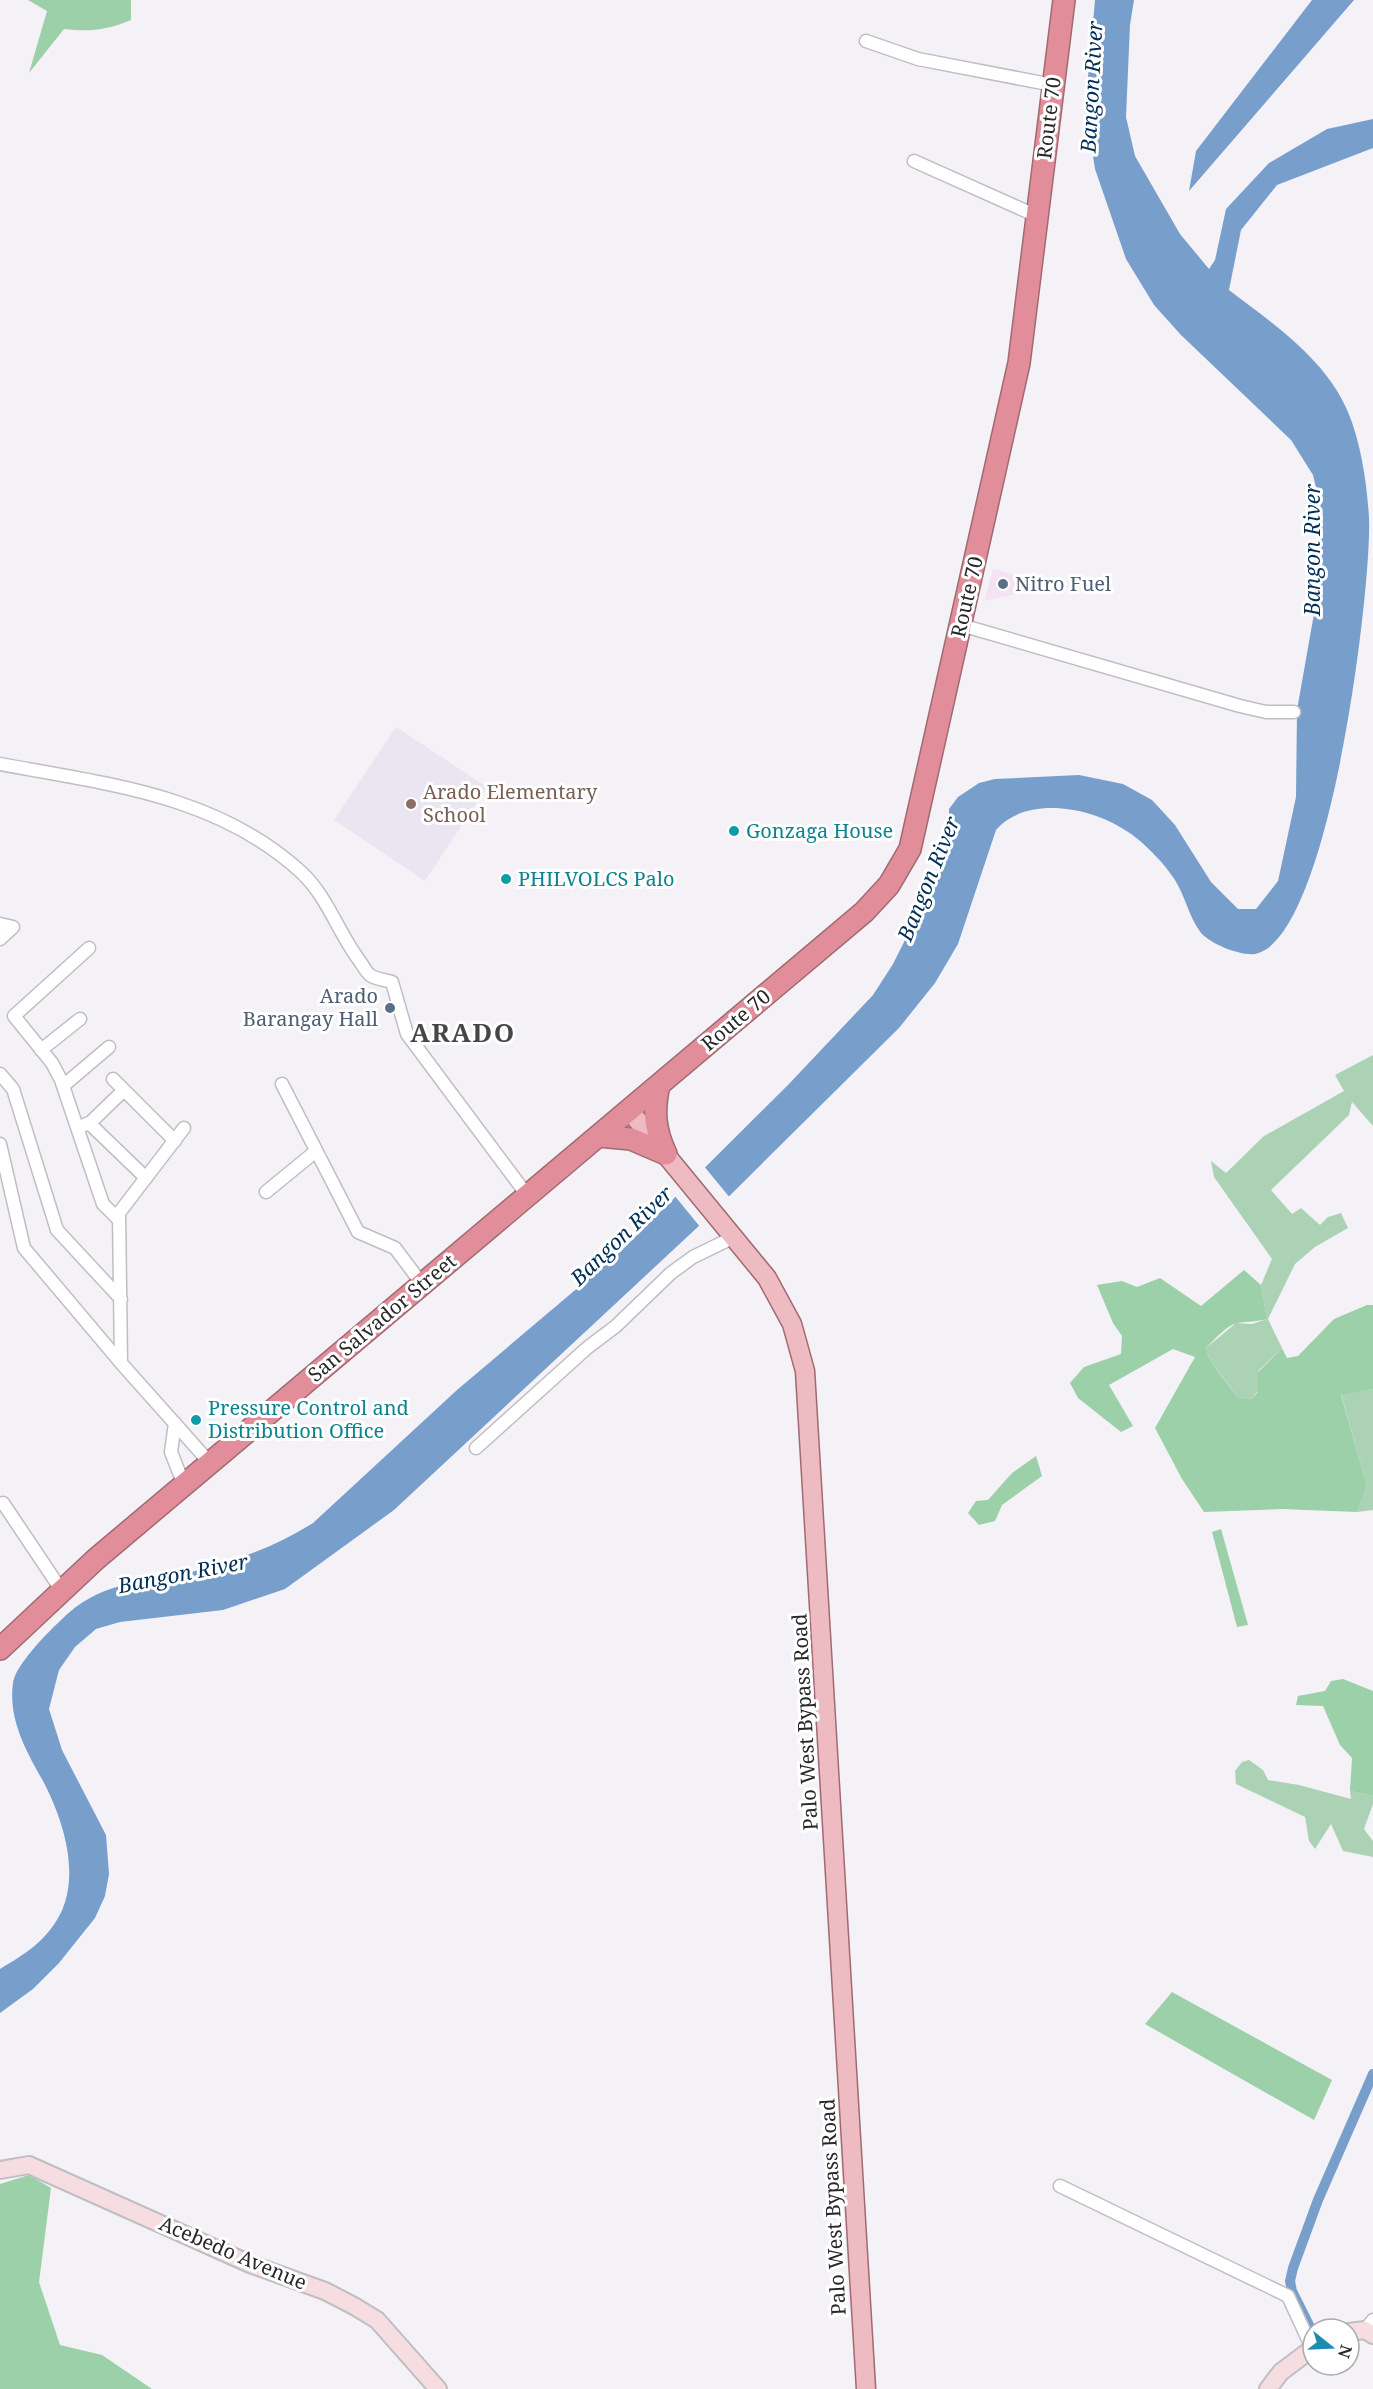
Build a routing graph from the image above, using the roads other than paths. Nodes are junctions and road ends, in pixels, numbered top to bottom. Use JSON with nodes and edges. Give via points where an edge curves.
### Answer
{"nodes":[{"id":1,"x":1064,"y":0,"type":"edge"},
{"id":2,"x":866,"y":41,"type":"dead end"},
{"id":3,"x":1053,"y":85,"type":"junction"},
{"id":4,"x":914,"y":161,"type":"dead end"},
{"id":5,"x":1037,"y":216,"type":"junction"},
{"id":6,"x":961,"y":626,"type":"junction"},
{"id":7,"x":1294,"y":712,"type":"dead end"},
{"id":8,"x":0,"y":764,"type":"edge"},
{"id":9,"x":0,"y":924,"type":"edge"},
{"id":10,"x":0,"y":939,"type":"edge"},
{"id":11,"x":89,"y":948,"type":"dead end"},
{"id":12,"x":80,"y":1018,"type":"dead end"},
{"id":13,"x":109,"y":1047,"type":"dead end"},
{"id":14,"x":41,"y":1050,"type":"junction"},
{"id":15,"x":0,"y":1074,"type":"edge"},
{"id":16,"x":113,"y":1079,"type":"dead end"},
{"id":17,"x":282,"y":1084,"type":"dead end"},
{"id":18,"x":659,"y":1085,"type":"junction"},
{"id":19,"x":63,"y":1086,"type":"junction"},
{"id":20,"x":124,"y":1090,"type":"junction"},
{"id":21,"x":629,"y":1110,"type":"junction"},
{"id":22,"x":89,"y":1123,"type":"junction"},
{"id":23,"x":184,"y":1128,"type":"dead end"},
{"id":24,"x":76,"y":1130,"type":"junction"},
{"id":25,"x":598,"y":1136,"type":"junction"},
{"id":26,"x":174,"y":1141,"type":"junction"},
{"id":27,"x":0,"y":1144,"type":"edge"},
{"id":28,"x":316,"y":1151,"type":"junction"},
{"id":29,"x":672,"y":1161,"type":"junction"},
{"id":30,"x":146,"y":1178,"type":"junction"},
{"id":31,"x":266,"y":1192,"type":"dead end"},
{"id":32,"x":527,"y":1195,"type":"junction"},
{"id":33,"x":119,"y":1221,"type":"junction"},
{"id":34,"x":732,"y":1234,"type":"junction"},
{"id":35,"x":422,"y":1284,"type":"junction"},
{"id":36,"x":121,"y":1299,"type":"junction"},
{"id":37,"x":121,"y":1363,"type":"junction"},
{"id":38,"x":175,"y":1423,"type":"junction"},
{"id":39,"x":476,"y":1448,"type":"dead end"},
{"id":40,"x":210,"y":1463,"type":"junction"},
{"id":41,"x":184,"y":1485,"type":"junction"},
{"id":42,"x":3,"y":1503,"type":"dead end"},
{"id":43,"x":62,"y":1591,"type":"junction"},
{"id":44,"x":0,"y":1649,"type":"edge"},
{"id":45,"x":0,"y":2170,"type":"edge"},
{"id":46,"x":1060,"y":2186,"type":"dead end"},
{"id":47,"x":1301,"y":2324,"type":"edge"},
{"id":48,"x":1301,"y":2357,"type":"edge"},
{"id":49,"x":438,"y":2389,"type":"edge"},
{"id":50,"x":866,"y":2389,"type":"edge"},
{"id":51,"x":1268,"y":2389,"type":"edge"}],
"edges":[{"from":1,"to":3,"type":"highway","name":"Route 70"},
{"from":2,"to":3,"type":"street","via":[[918,59]]},
{"from":3,"to":5,"type":"highway","name":"Route 70"},
{"from":4,"to":5,"type":"street"},
{"from":5,"to":6,"type":"highway","name":"Route 70","via":[[1019,363]]},
{"from":6,"to":7,"type":"street","via":[[1240,706],[1266,712]]},
{"from":6,"to":18,"type":"highway","name":"Route 70","via":[[910,849],[889,885],[864,912]]},
{"from":8,"to":32,"type":"street","via":[[180,801],[257,839],[302,873],[322,897],[370,975],[392,982],[407,1034]]},
{"from":9,"to":10,"type":"street","via":[[13,927]]},
{"from":11,"to":14,"type":"street","via":[[14,1016]]},
{"from":12,"to":14,"type":"street"},
{"from":13,"to":19,"type":"street"},
{"from":14,"to":19,"type":"street"},
{"from":15,"to":36,"type":"street","via":[[13,1089],[57,1230]]},
{"from":16,"to":20,"type":"street"},
{"from":17,"to":28,"type":"street"},
{"from":18,"to":21,"type":"highway","name":"San Salvador Street"},
{"from":18,"to":29,"type":"highway","via":[[654,1116],[657,1133]]},
{"from":19,"to":24,"type":"street"},
{"from":20,"to":22,"type":"street"},
{"from":20,"to":26,"type":"street"},
{"from":21,"to":25,"type":"highway","name":"San Salvador Street"},
{"from":21,"to":29,"type":"main road","name":"Palo West Bypass Road"},
{"from":22,"to":24,"type":"street"},
{"from":22,"to":30,"type":"street"},
{"from":23,"to":26,"type":"street"},
{"from":24,"to":33,"type":"street","via":[[103,1204]]},
{"from":25,"to":29,"type":"highway","via":[[631,1139]]},
{"from":25,"to":32,"type":"highway","name":"San Salvador Street"},
{"from":26,"to":30,"type":"street"},
{"from":27,"to":37,"type":"street","via":[[24,1248]]},
{"from":28,"to":31,"type":"street"},
{"from":28,"to":35,"type":"street","via":[[358,1232],[395,1248]]},
{"from":29,"to":34,"type":"main road","name":"Palo West Bypass Road"},
{"from":30,"to":33,"type":"street","via":[[118,1213]]},
{"from":32,"to":35,"type":"highway","name":"San Salvador Street"},
{"from":33,"to":36,"type":"street"},
{"from":34,"to":39,"type":"street","via":[[671,1273]]},
{"from":34,"to":50,"type":"main road","name":"Palo West Bypass Road","via":[[767,1278],[792,1324],[805,1371]]},
{"from":35,"to":40,"type":"highway","name":"San Salvador Street"},
{"from":36,"to":37,"type":"street"},
{"from":37,"to":38,"type":"street"},
{"from":38,"to":40,"type":"street"},
{"from":38,"to":41,"type":"street","via":[[171,1452]]},
{"from":40,"to":41,"type":"highway","name":"San Salvador Street"},
{"from":41,"to":43,"type":"highway","name":"San Salvador Street"},
{"from":42,"to":43,"type":"street"},
{"from":43,"to":44,"type":"highway","name":"San Salvador Street"},
{"from":45,"to":49,"type":"street","name":"Acebedo Avenue","via":[[29,2165],[250,2264],[335,2296],[377,2320]]},
{"from":46,"to":47,"type":"street","via":[[1288,2296]]},
{"from":48,"to":51,"type":"street"}]}
